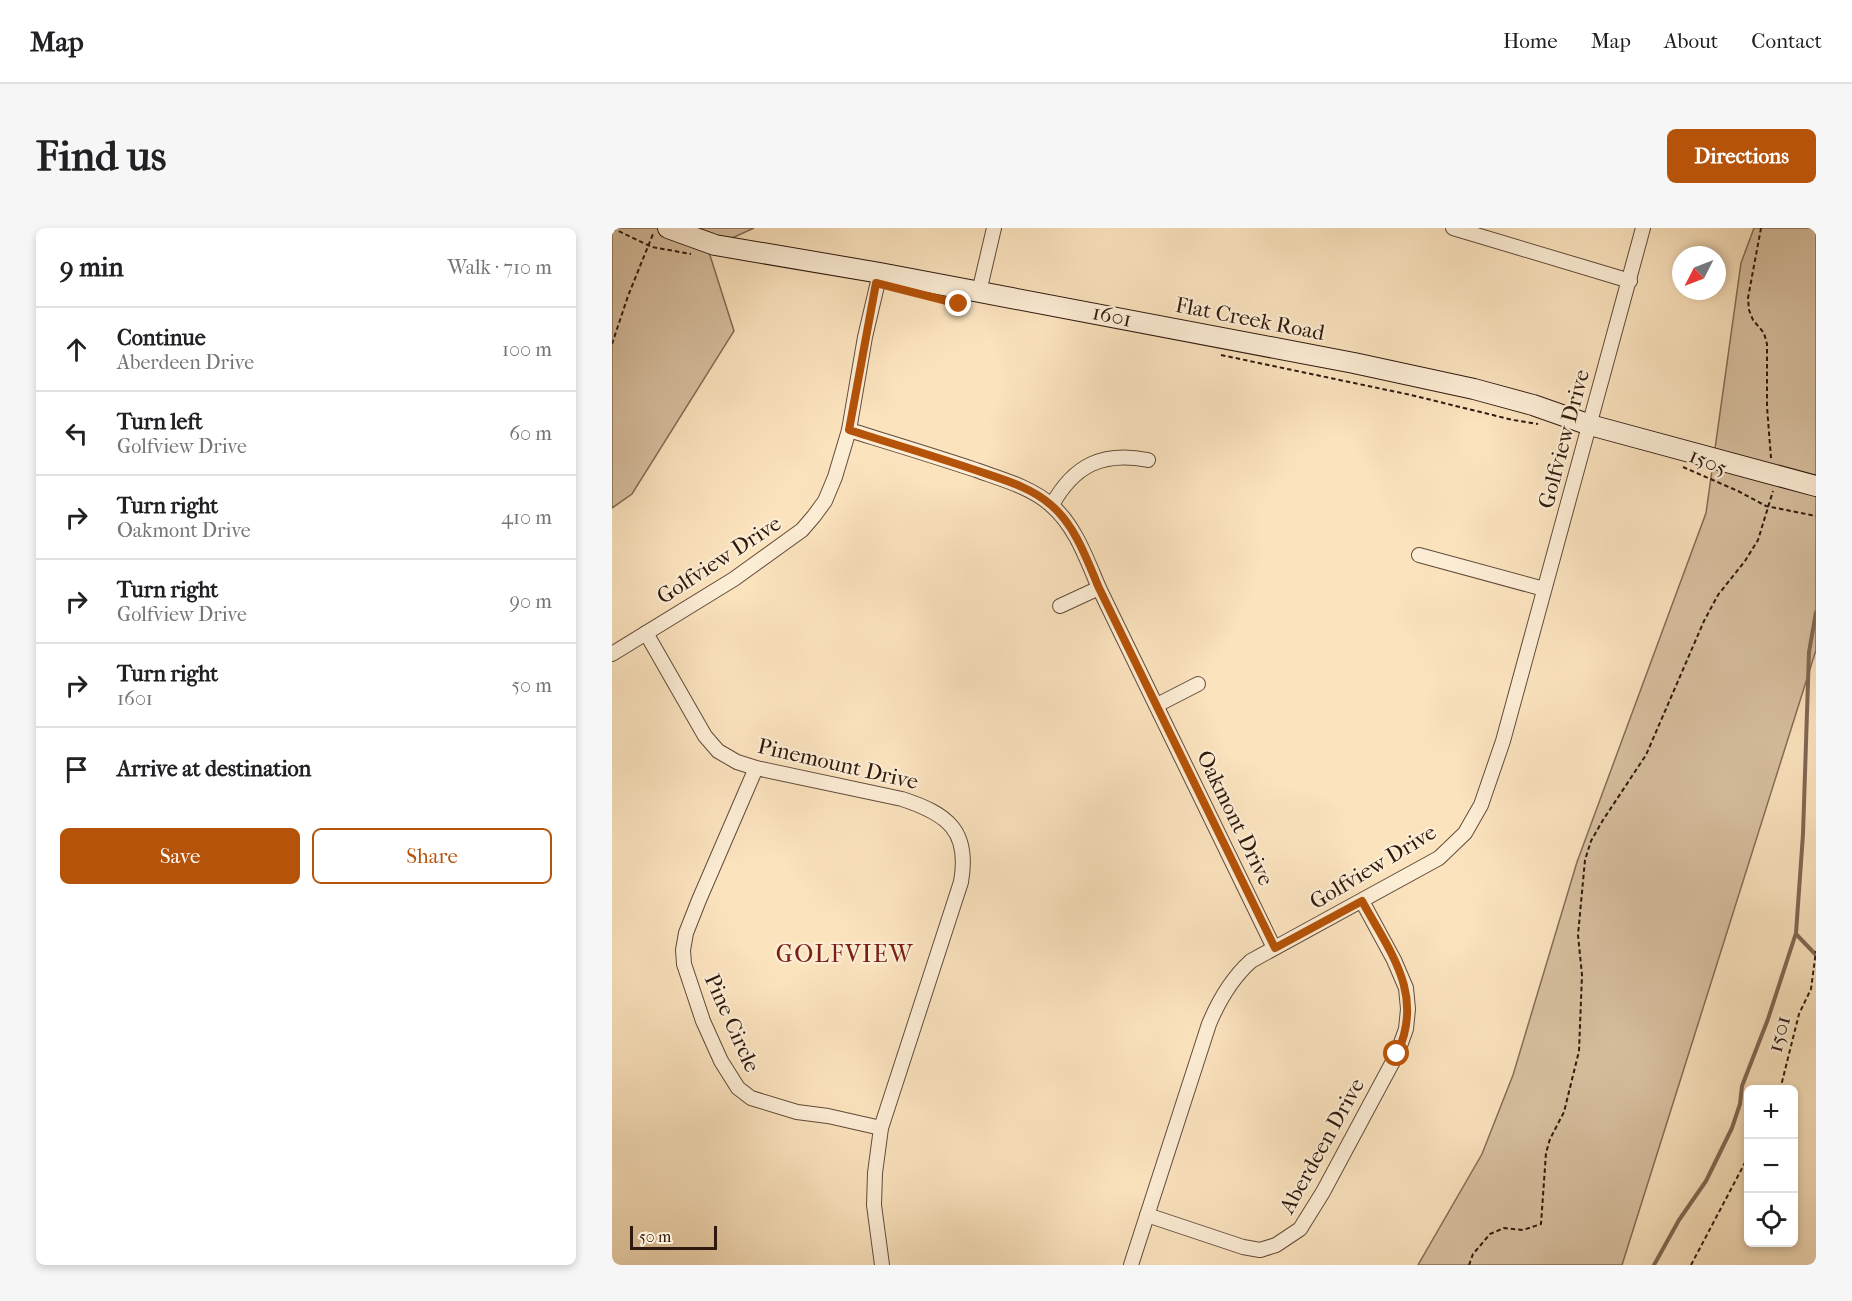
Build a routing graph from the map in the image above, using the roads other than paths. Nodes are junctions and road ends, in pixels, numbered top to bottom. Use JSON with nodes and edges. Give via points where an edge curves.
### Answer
{"nodes":[{"id":1,"x":668,"y":228,"type":"edge"},
{"id":2,"x":994,"y":228,"type":"edge"},
{"id":3,"x":1453,"y":228,"type":"edge"},
{"id":4,"x":1643,"y":228,"type":"edge"},
{"id":5,"x":880,"y":273,"type":"junction"},
{"id":6,"x":1630,"y":281,"type":"junction"},
{"id":7,"x":979,"y":292,"type":"junction"},
{"id":8,"x":1590,"y":425,"type":"junction"},
{"id":9,"x":849,"y":430,"type":"junction"},
{"id":10,"x":1148,"y":460,"type":"dead end"},
{"id":11,"x":1816,"y":486,"type":"edge"},
{"id":12,"x":1052,"y":505,"type":"junction"},
{"id":13,"x":1419,"y":555,"type":"dead end"},
{"id":14,"x":1099,"y":588,"type":"junction"},
{"id":15,"x":1544,"y":589,"type":"junction"},
{"id":16,"x":1060,"y":606,"type":"dead end"},
{"id":17,"x":646,"y":633,"type":"junction"},
{"id":18,"x":612,"y":654,"type":"edge"},
{"id":19,"x":1198,"y":684,"type":"dead end"},
{"id":20,"x":1157,"y":705,"type":"junction"},
{"id":21,"x":756,"y":768,"type":"junction"},
{"id":22,"x":1362,"y":901,"type":"junction"},
{"id":23,"x":1275,"y":948,"type":"junction"},
{"id":24,"x":881,"y":1128,"type":"junction"},
{"id":25,"x":1147,"y":1215,"type":"junction"},
{"id":26,"x":882,"y":1265,"type":"edge"},
{"id":27,"x":1131,"y":1265,"type":"edge"}],
"edges":[{"from":1,"to":5,"type":"street","name":"Flat Creek Road","via":[[715,245]]},
{"from":2,"to":7,"type":"street"},
{"from":3,"to":6,"type":"street"},
{"from":4,"to":6,"type":"street","name":"Golfview Drive"},
{"from":5,"to":7,"type":"street","name":"Flat Creek Road"},
{"from":5,"to":9,"type":"street","name":"Golfview Drive"},
{"from":6,"to":8,"type":"street","name":"Golfview Drive"},
{"from":7,"to":8,"type":"street","name":"Flat Creek Road","via":[[1365,365],[1513,399]]},
{"from":8,"to":11,"type":"street","name":"Flat Creek Road"},
{"from":8,"to":15,"type":"street","name":"Golfview Drive"},
{"from":9,"to":12,"type":"street","name":"Oakmont Drive","via":[[1003,480]]},
{"from":9,"to":17,"type":"street","name":"Golfview Drive","via":[[825,501],[802,530],[734,579]]},
{"from":10,"to":12,"type":"street","via":[[1106,458],[1073,476]]},
{"from":12,"to":14,"type":"street","name":"Oakmont Drive","via":[[1072,529]]},
{"from":13,"to":15,"type":"street"},
{"from":14,"to":16,"type":"street"},
{"from":14,"to":20,"type":"street","name":"Oakmont Drive"},
{"from":15,"to":22,"type":"street","name":"Golfview Drive","via":[[1488,789],[1465,833],[1439,858]]},
{"from":17,"to":18,"type":"street","name":"Golfview Drive"},
{"from":17,"to":21,"type":"street","name":"Pinemount Drive","via":[[705,736],[718,751]]},
{"from":19,"to":20,"type":"street"},
{"from":20,"to":23,"type":"street","name":"Oakmont Drive"},
{"from":21,"to":24,"type":"street","name":"Pine Circle","via":[[686,933],[684,964],[697,1004],[721,1061],[738,1088],[751,1098],[797,1112]]},
{"from":21,"to":24,"type":"street","name":"Pinemount Drive","via":[[920,805],[935,811],[961,842],[961,882]]},
{"from":22,"to":23,"type":"street","name":"Golfview Drive"},
{"from":22,"to":25,"type":"street","name":"Aberdeen Drive","via":[[1406,988],[1406,1029],[1397,1054],[1300,1229],[1276,1245],[1260,1250]]},
{"from":23,"to":25,"type":"street","name":"Golfview Drive","via":[[1243,968],[1217,1005]]},
{"from":24,"to":26,"type":"street","name":"Pinemount Drive","via":[[874,1205]]},
{"from":25,"to":27,"type":"street","name":"Golfview Drive"}]}
